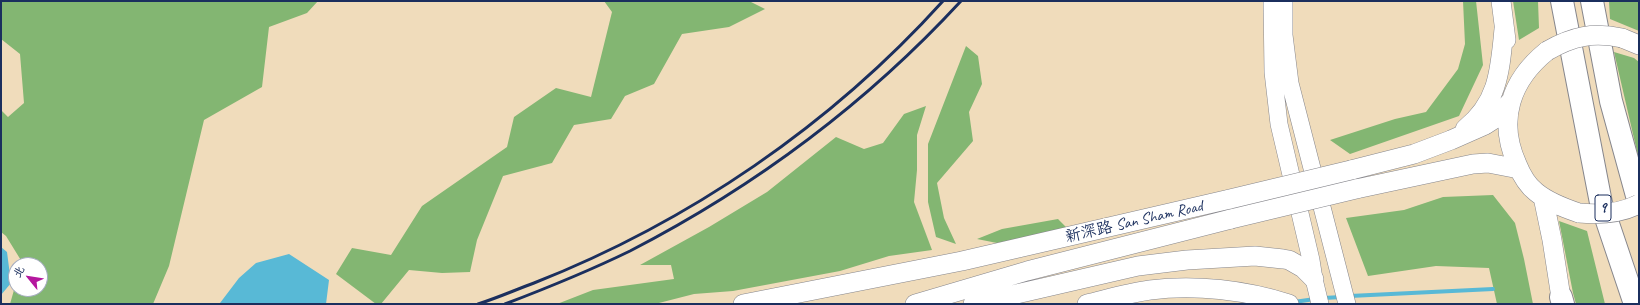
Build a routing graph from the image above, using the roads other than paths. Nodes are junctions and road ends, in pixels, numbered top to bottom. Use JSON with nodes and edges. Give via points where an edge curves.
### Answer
{"nodes":[{"id":1,"x":1272,"y":1,"type":"edge"},
{"id":2,"x":1284,"y":1,"type":"edge"},
{"id":3,"x":1501,"y":1,"type":"edge"},
{"id":4,"x":1562,"y":1,"type":"edge"},
{"id":5,"x":1592,"y":1,"type":"edge"},
{"id":6,"x":1504,"y":29,"type":"junction"},
{"id":7,"x":1631,"y":42,"type":"edge"},
{"id":8,"x":1512,"y":98,"type":"junction"},
{"id":9,"x":1451,"y":140,"type":"junction"},
{"id":10,"x":1519,"y":169,"type":"junction"},
{"id":11,"x":1543,"y":197,"type":"junction"},
{"id":12,"x":1639,"y":204,"type":"edge"},
{"id":13,"x":1052,"y":286,"type":"junction"},
{"id":14,"x":1317,"y":291,"type":"edge"},
{"id":15,"x":1562,"y":302,"type":"edge"},
{"id":16,"x":743,"y":304,"type":"edge"},
{"id":17,"x":916,"y":304,"type":"edge"},
{"id":18,"x":973,"y":304,"type":"edge"},
{"id":19,"x":1087,"y":304,"type":"edge"},
{"id":20,"x":1289,"y":304,"type":"edge"},
{"id":21,"x":1347,"y":304,"type":"edge"},
{"id":22,"x":1635,"y":304,"type":"edge"}],
"edges":[{"from":1,"to":14,"type":"main road","via":[[1273,72],[1279,124]]},
{"from":2,"to":21,"type":"main road","via":[[1287,68],[1304,140],[1306,169],[1331,261],[1342,281]]},
{"from":3,"to":6,"type":"main road"},
{"from":4,"to":22,"type":"highway","number":"9","via":[[1601,203]]},
{"from":5,"to":12,"type":"highway","via":[[1611,101]]},
{"from":6,"to":8,"type":"main road"},
{"from":6,"to":9,"type":"main road","via":[[1500,70],[1490,98],[1471,125]]},
{"from":7,"to":8,"type":"main road","bridge":true,"via":[[1607,35],[1591,35],[1561,43],[1547,50],[1527,69]]},
{"from":8,"to":9,"type":"main road","name":"新深路 San Sham Road","via":[[1496,118]]},
{"from":8,"to":10,"type":"main road","via":[[1508,124],[1509,140]]},
{"from":9,"to":16,"type":"main road","name":"新深路 San Sham Road","bridge":true,"via":[[1414,154],[1230,199],[962,261]]},
{"from":10,"to":11,"type":"main road","via":[[1534,190]]},
{"from":10,"to":17,"type":"main road","name":"新深路 San Sham Road","bridge":true,"via":[[1488,163],[1473,164],[1356,189],[1034,269]]},
{"from":11,"to":12,"type":"main road","bridge":true,"via":[[1561,207],[1593,215],[1621,211]]},
{"from":11,"to":15,"type":"main road"},
{"from":13,"to":14,"type":"main road","via":[[1138,266],[1255,256],[1289,260],[1303,268]]},
{"from":13,"to":17,"type":"main road"},
{"from":13,"to":18,"type":"main road"},
{"from":19,"to":20,"type":"main road","via":[[1131,293],[1188,287],[1234,292]]}]}
